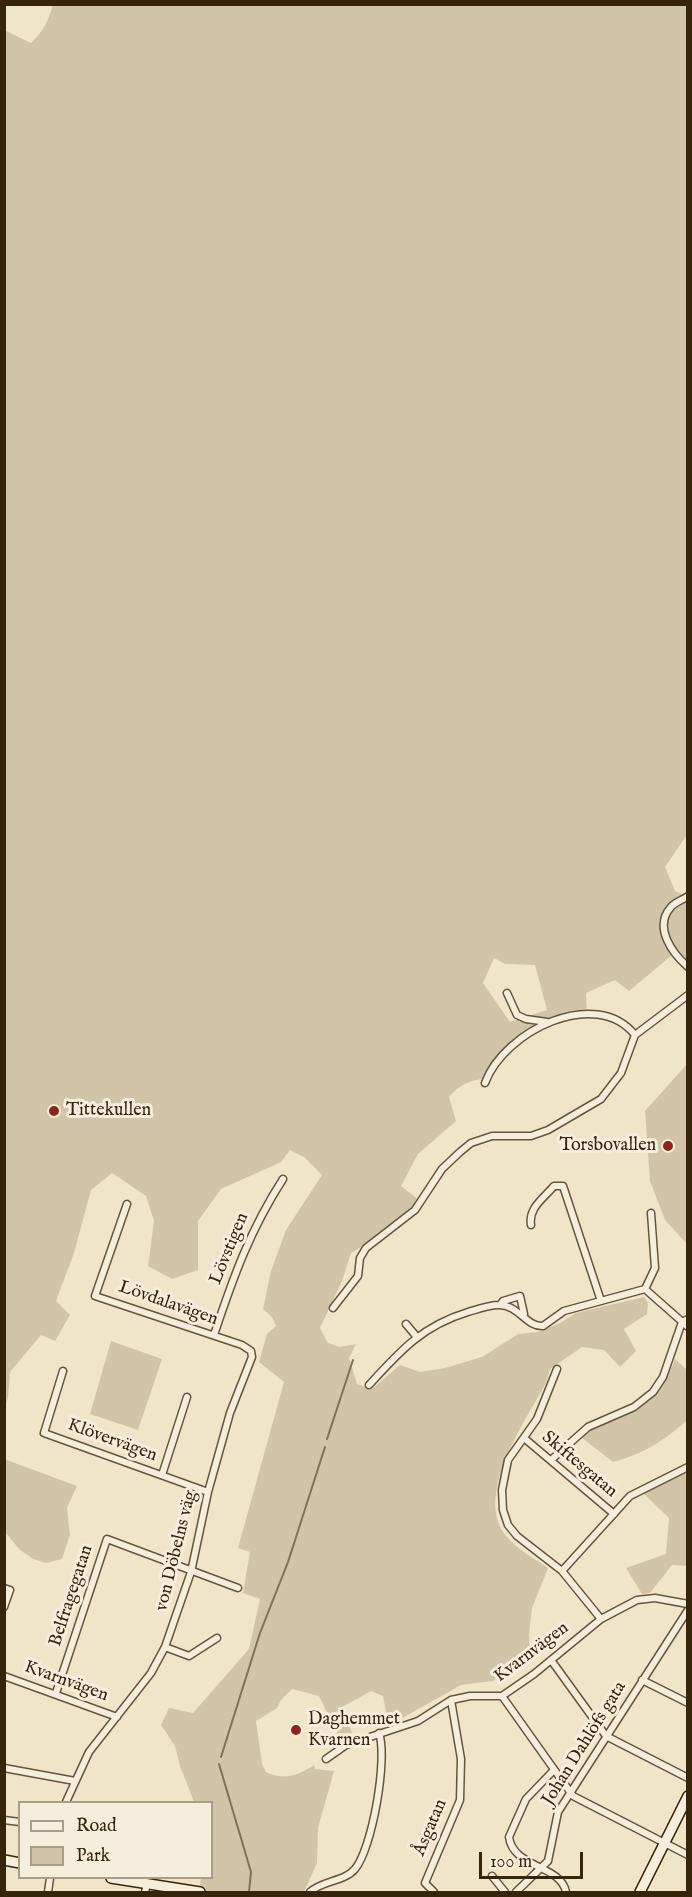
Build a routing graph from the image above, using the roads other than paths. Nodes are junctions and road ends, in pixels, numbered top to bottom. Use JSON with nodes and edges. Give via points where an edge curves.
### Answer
{"nodes":[{"id":1,"x":687,"y":896,"type":"edge"},
{"id":2,"x":687,"y":967,"type":"edge"},
{"id":3,"x":507,"y":993,"type":"dead end"},
{"id":4,"x":687,"y":995,"type":"edge"},
{"id":5,"x":550,"y":1022,"type":"junction"},
{"id":6,"x":635,"y":1035,"type":"junction"},
{"id":7,"x":485,"y":1083,"type":"dead end"},
{"id":8,"x":283,"y":1179,"type":"dead end"},
{"id":9,"x":127,"y":1204,"type":"dead end"},
{"id":10,"x":651,"y":1213,"type":"dead end"},
{"id":11,"x":531,"y":1225,"type":"dead end"},
{"id":12,"x":645,"y":1289,"type":"junction"},
{"id":13,"x":601,"y":1301,"type":"junction"},
{"id":14,"x":500,"y":1305,"type":"junction"},
{"id":15,"x":333,"y":1308,"type":"dead end"},
{"id":16,"x":524,"y":1316,"type":"junction"},
{"id":17,"x":406,"y":1323,"type":"dead end"},
{"id":18,"x":686,"y":1323,"type":"edge"},
{"id":19,"x":214,"y":1335,"type":"junction"},
{"id":20,"x":416,"y":1336,"type":"junction"},
{"id":21,"x":252,"y":1354,"type":"joint"},
{"id":22,"x":556,"y":1369,"type":"dead end"},
{"id":23,"x":63,"y":1371,"type":"dead end"},
{"id":24,"x":369,"y":1385,"type":"dead end"},
{"id":25,"x":187,"y":1397,"type":"dead end"},
{"id":26,"x":524,"y":1438,"type":"junction"},
{"id":27,"x":551,"y":1460,"type":"junction"},
{"id":28,"x":687,"y":1467,"type":"edge"},
{"id":29,"x":162,"y":1475,"type":"junction"},
{"id":30,"x":208,"y":1492,"type":"junction"},
{"id":31,"x":614,"y":1514,"type":"junction"},
{"id":32,"x":562,"y":1571,"type":"junction"},
{"id":33,"x":191,"y":1572,"type":"junction"},
{"id":34,"x":4,"y":1588,"type":"edge"},
{"id":35,"x":238,"y":1588,"type":"dead end"},
{"id":36,"x":687,"y":1604,"type":"edge"},
{"id":37,"x":4,"y":1607,"type":"edge"},
{"id":38,"x":687,"y":1610,"type":"edge"},
{"id":39,"x":601,"y":1619,"type":"junction"},
{"id":40,"x":217,"y":1638,"type":"dead end"},
{"id":41,"x":165,"y":1647,"type":"junction"},
{"id":42,"x":551,"y":1660,"type":"junction"},
{"id":43,"x":4,"y":1676,"type":"edge"},
{"id":44,"x":642,"y":1680,"type":"junction"},
{"id":45,"x":56,"y":1693,"type":"junction"},
{"id":46,"x":502,"y":1696,"type":"junction"},
{"id":47,"x":451,"y":1700,"type":"junction"},
{"id":48,"x":687,"y":1703,"type":"edge"},
{"id":49,"x":117,"y":1717,"type":"junction"},
{"id":50,"x":380,"y":1733,"type":"junction"},
{"id":51,"x":606,"y":1736,"type":"junction"},
{"id":52,"x":326,"y":1759,"type":"dead end"},
{"id":53,"x":6,"y":1770,"type":"edge"},
{"id":54,"x":553,"y":1771,"type":"junction"},
{"id":55,"x":687,"y":1778,"type":"edge"},
{"id":56,"x":75,"y":1781,"type":"junction"},
{"id":57,"x":570,"y":1793,"type":"junction"},
{"id":58,"x":687,"y":1796,"type":"edge"},
{"id":59,"x":67,"y":1801,"type":"edge"},
{"id":60,"x":664,"y":1844,"type":"junction"},
{"id":61,"x":687,"y":1855,"type":"edge"},
{"id":62,"x":541,"y":1870,"type":"junction"},
{"id":63,"x":492,"y":1876,"type":"dead end"},
{"id":64,"x":114,"y":1879,"type":"edge"},
{"id":65,"x":146,"y":1888,"type":"edge"},
{"id":66,"x":200,"y":1893,"type":"edge"},
{"id":67,"x":310,"y":1893,"type":"edge"},
{"id":68,"x":434,"y":1893,"type":"edge"},
{"id":69,"x":505,"y":1893,"type":"edge"},
{"id":70,"x":516,"y":1893,"type":"edge"},
{"id":71,"x":566,"y":1893,"type":"edge"},
{"id":72,"x":640,"y":1893,"type":"edge"}],
"edges":[{"from":1,"to":2,"type":"street","via":[[671,906],[664,919],[669,944]]},
{"from":3,"to":5,"type":"street","via":[[517,1015]]},
{"from":4,"to":6,"type":"street"},
{"from":5,"to":6,"type":"street","via":[[576,1016],[614,1017]]},
{"from":5,"to":7,"type":"street","via":[[515,1041],[501,1054]]},
{"from":6,"to":15,"type":"street","via":[[621,1073],[601,1099],[539,1133],[492,1136],[471,1143],[460,1152],[442,1169],[411,1215],[366,1248],[360,1258],[358,1276]]},
{"from":8,"to":19,"type":"street","name":"Lövstigen","via":[[240,1256]]},
{"from":9,"to":19,"type":"street","name":"Lövdalavägen","via":[[95,1296]]},
{"from":10,"to":12,"type":"street","via":[[655,1268]]},
{"from":11,"to":13,"type":"street","via":[[534,1208],[554,1186],[563,1186]]},
{"from":12,"to":13,"type":"street"},
{"from":12,"to":18,"type":"street"},
{"from":13,"to":16,"type":"street","via":[[560,1312],[543,1326],[533,1325]]},
{"from":14,"to":16,"type":"street"},
{"from":14,"to":16,"type":"street","via":[[520,1296]]},
{"from":14,"to":20,"type":"street","via":[[458,1315]]},
{"from":17,"to":20,"type":"street"},
{"from":18,"to":27,"type":"street","via":[[653,1392],[634,1407],[588,1427]]},
{"from":19,"to":21,"type":"street","name":"Lövdalavägen","via":[[242,1345]]},
{"from":20,"to":24,"type":"street"},
{"from":21,"to":30,"type":"street","name":"von Döbelns väg"},
{"from":22,"to":26,"type":"street","via":[[537,1419]]},
{"from":23,"to":29,"type":"street","name":"Klövervägen","via":[[44,1433]]},
{"from":25,"to":29,"type":"street","name":"Klövervägen"},
{"from":26,"to":27,"type":"street","name":"Skiftesgatan"},
{"from":26,"to":32,"type":"street","via":[[508,1460],[504,1476],[505,1517],[517,1536]]},
{"from":27,"to":31,"type":"street","name":"Skiftesgatan"},
{"from":28,"to":31,"type":"street","via":[[637,1491]]},
{"from":29,"to":30,"type":"street","name":"Klövervägen"},
{"from":30,"to":33,"type":"street","name":"von Döbelns väg"},
{"from":31,"to":32,"type":"street"},
{"from":32,"to":39,"type":"street"},
{"from":33,"to":35,"type":"street","name":"Belfragegatan"},
{"from":33,"to":41,"type":"street","name":"von Döbelns väg"},
{"from":33,"to":45,"type":"street","name":"Belfragegatan","via":[[107,1539]]},
{"from":34,"to":37,"type":"street","via":[[10,1590]]},
{"from":36,"to":39,"type":"street","name":"Kvarnvägen","via":[[642,1598]]},
{"from":38,"to":44,"type":"street","name":"Johan Dahlöfs gata"},
{"from":39,"to":42,"type":"street","name":"Kvarnvägen"},
{"from":40,"to":41,"type":"street","via":[[189,1656]]},
{"from":41,"to":49,"type":"street","name":"von Döbelns väg","via":[[151,1673]]},
{"from":42,"to":46,"type":"street","name":"Kvarnvägen"},
{"from":42,"to":51,"type":"street"},
{"from":43,"to":45,"type":"street","name":"Kvarnvägen"},
{"from":44,"to":48,"type":"street"},
{"from":44,"to":51,"type":"street","name":"Johan Dahlöfs gata"},
{"from":45,"to":49,"type":"street","name":"Kvarnvägen"},
{"from":46,"to":47,"type":"street","name":"Kvarnvägen"},
{"from":46,"to":54,"type":"street"},
{"from":47,"to":50,"type":"street","name":"Kvarnvägen","via":[[418,1721]]},
{"from":47,"to":68,"type":"street","name":"Åsgatan","via":[[462,1767],[460,1800],[425,1883]]},
{"from":49,"to":56,"type":"street","name":"von Döbelns väg","via":[[89,1752]]},
{"from":50,"to":52,"type":"street","name":"Kvarnvägen","via":[[346,1745]]},
{"from":50,"to":67,"type":"street","via":[[378,1802],[358,1864],[348,1875],[318,1885]]},
{"from":51,"to":55,"type":"street"},
{"from":51,"to":57,"type":"street","name":"Johan Dahlöfs gata"},
{"from":53,"to":56,"type":"street"},
{"from":54,"to":57,"type":"street"},
{"from":54,"to":62,"type":"street","via":[[526,1799],[509,1837],[523,1859]]},
{"from":56,"to":59,"type":"street","name":"von Döbelns väg"},
{"from":57,"to":60,"type":"street"},
{"from":57,"to":62,"type":"street","name":"Johan Dahlöfs gata","via":[[555,1819],[552,1850]]},
{"from":58,"to":60,"type":"street"},
{"from":60,"to":61,"type":"street"},
{"from":60,"to":72,"type":"street"},
{"from":62,"to":70,"type":"street","name":"Johan Dahlöfs gata"},
{"from":62,"to":71,"type":"street","via":[[560,1880]]},
{"from":63,"to":69,"type":"street"},
{"from":64,"to":65,"type":"street"},
{"from":65,"to":66,"type":"street"}]}
